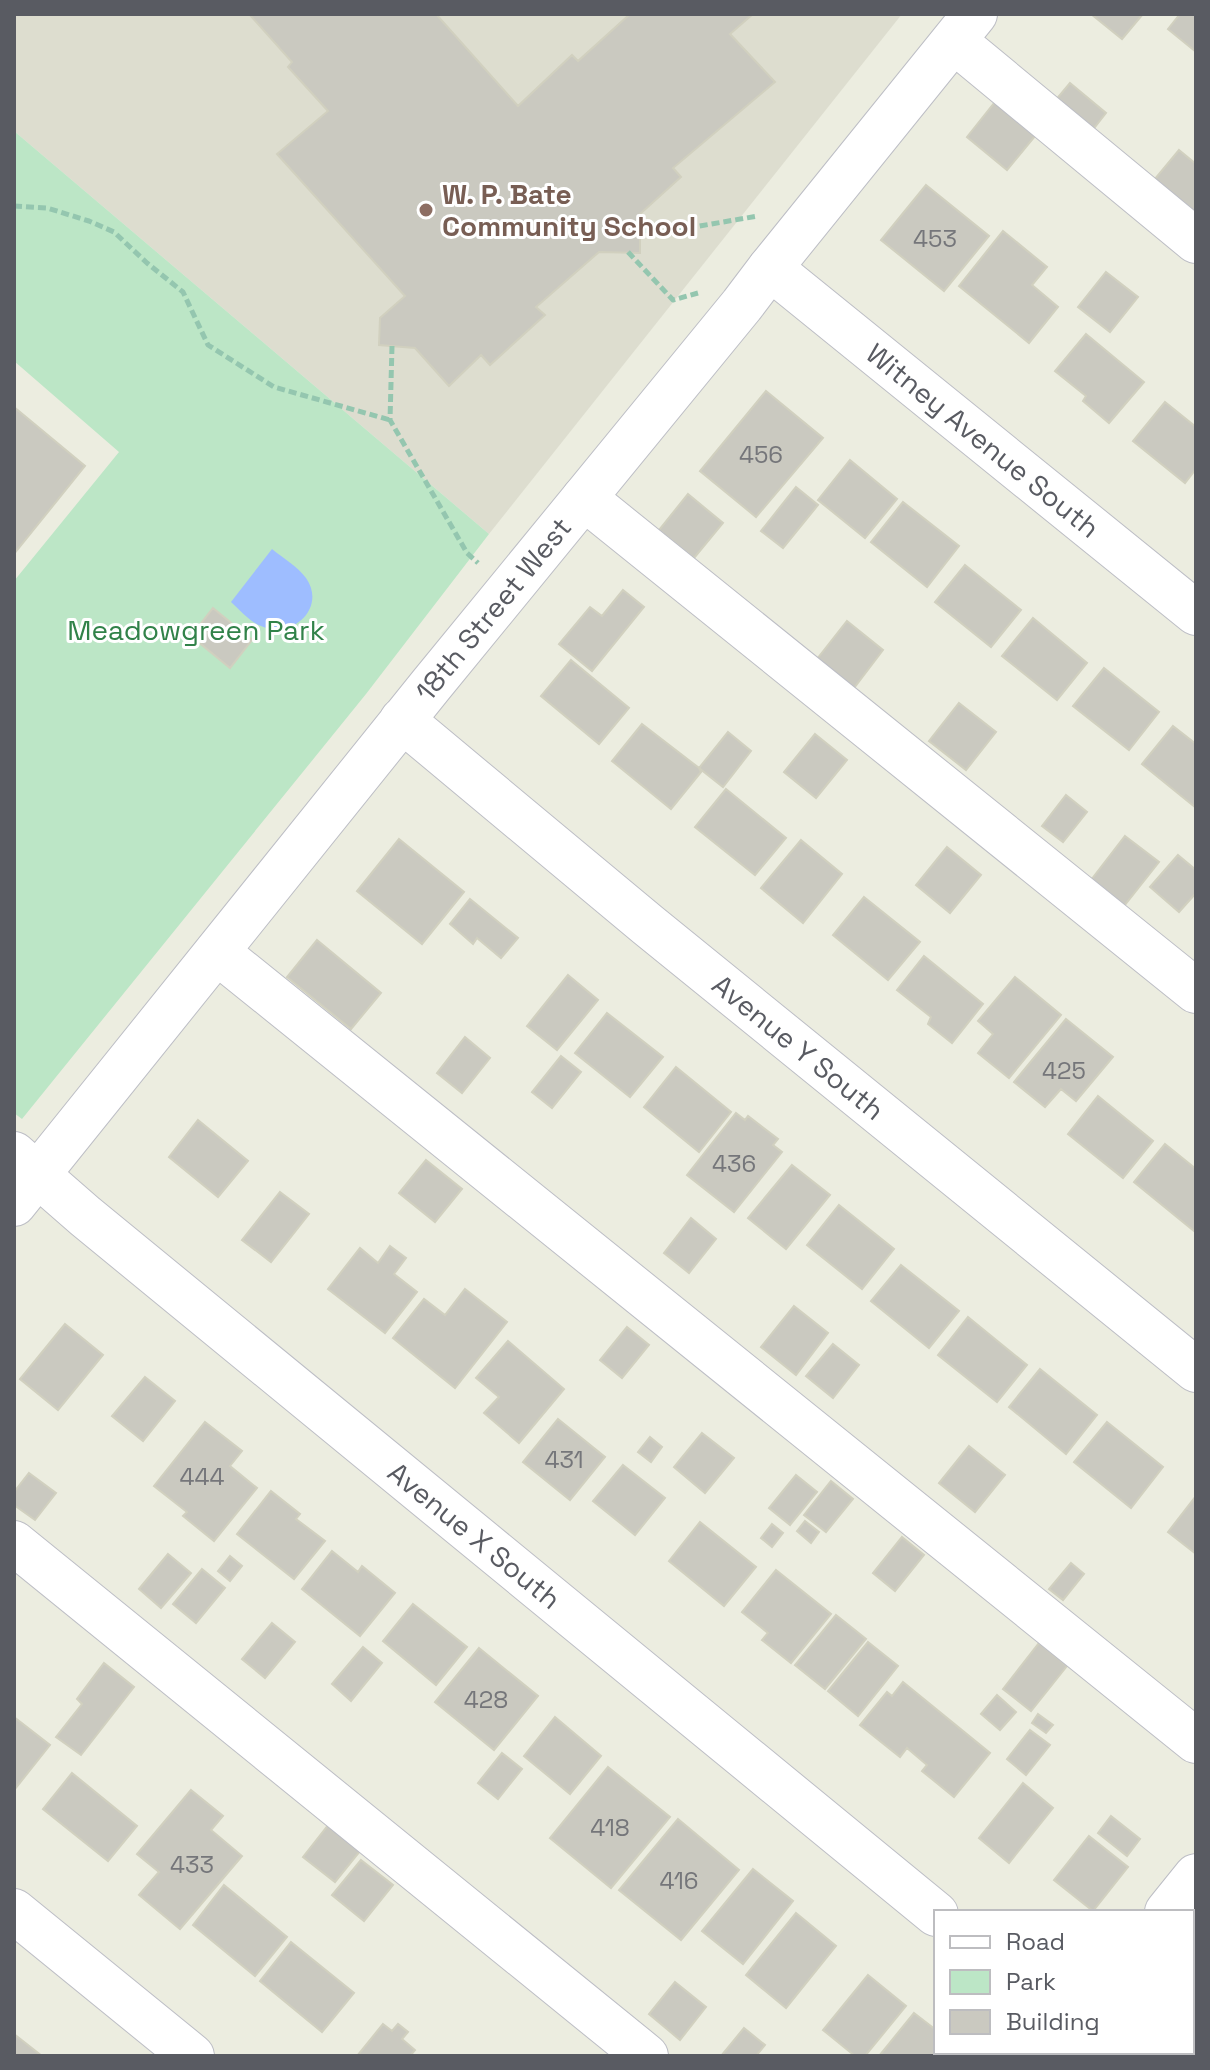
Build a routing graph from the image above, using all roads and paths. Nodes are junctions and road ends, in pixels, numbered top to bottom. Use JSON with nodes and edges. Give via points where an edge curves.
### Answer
{"nodes":[{"id":1,"x":964,"y":28,"type":"edge"},
{"id":2,"x":14,"y":206,"type":"edge"},
{"id":3,"x":640,"y":231,"type":"dead end"},
{"id":4,"x":1196,"y":241,"type":"edge"},
{"id":5,"x":628,"y":252,"type":"dead end"},
{"id":6,"x":783,"y":252,"type":"junction"},
{"id":7,"x":742,"y":305,"type":"junction"},
{"id":8,"x":392,"y":346,"type":"dead end"},
{"id":9,"x":390,"y":420,"type":"junction"},
{"id":10,"x":584,"y":498,"type":"junction"},
{"id":11,"x":477,"y":562,"type":"dead end"},
{"id":12,"x":1196,"y":613,"type":"edge"},
{"id":13,"x":402,"y":720,"type":"junction"},
{"id":14,"x":217,"y":952,"type":"junction"},
{"id":15,"x":1196,"y":991,"type":"edge"},
{"id":16,"x":22,"y":1177,"type":"edge"},
{"id":17,"x":1196,"y":1370,"type":"edge"},
{"id":18,"x":14,"y":1543,"type":"edge"},
{"id":19,"x":1196,"y":1741,"type":"edge"},
{"id":20,"x":1196,"y":1876,"type":"edge"},
{"id":21,"x":1169,"y":1910,"type":"edge"},
{"id":22,"x":14,"y":1911,"type":"edge"},
{"id":23,"x":934,"y":1912,"type":"edge"},
{"id":24,"x":192,"y":2056,"type":"edge"},
{"id":25,"x":646,"y":2056,"type":"edge"}],
"edges":[{"from":1,"to":4,"type":"street"},
{"from":1,"to":6,"type":"street","name":"18th Street West"},
{"from":2,"to":9,"type":"path","via":[[47,208],[114,232],[183,292],[208,345],[274,387]]},
{"from":3,"to":6,"type":"path","via":[[767,215]]},
{"from":5,"to":7,"type":"path","via":[[673,300],[716,285]]},
{"from":6,"to":7,"type":"street","name":"18th Street West"},
{"from":6,"to":12,"type":"street","name":"Witney Avenue South"},
{"from":7,"to":10,"type":"street","name":"18th Street West"},
{"from":8,"to":9,"type":"path"},
{"from":9,"to":11,"type":"path"},
{"from":10,"to":13,"type":"street","name":"18th Street West"},
{"from":10,"to":15,"type":"street"},
{"from":13,"to":14,"type":"street","name":"18th Street West"},
{"from":13,"to":17,"type":"street","name":"Avenue Y South"},
{"from":14,"to":16,"type":"street","name":"18th Street West"},
{"from":14,"to":19,"type":"street"},
{"from":16,"to":23,"type":"street","name":"Avenue X South","via":[[85,1216]]},
{"from":18,"to":25,"type":"street"},
{"from":20,"to":21,"type":"street"},
{"from":22,"to":24,"type":"street"}]}
